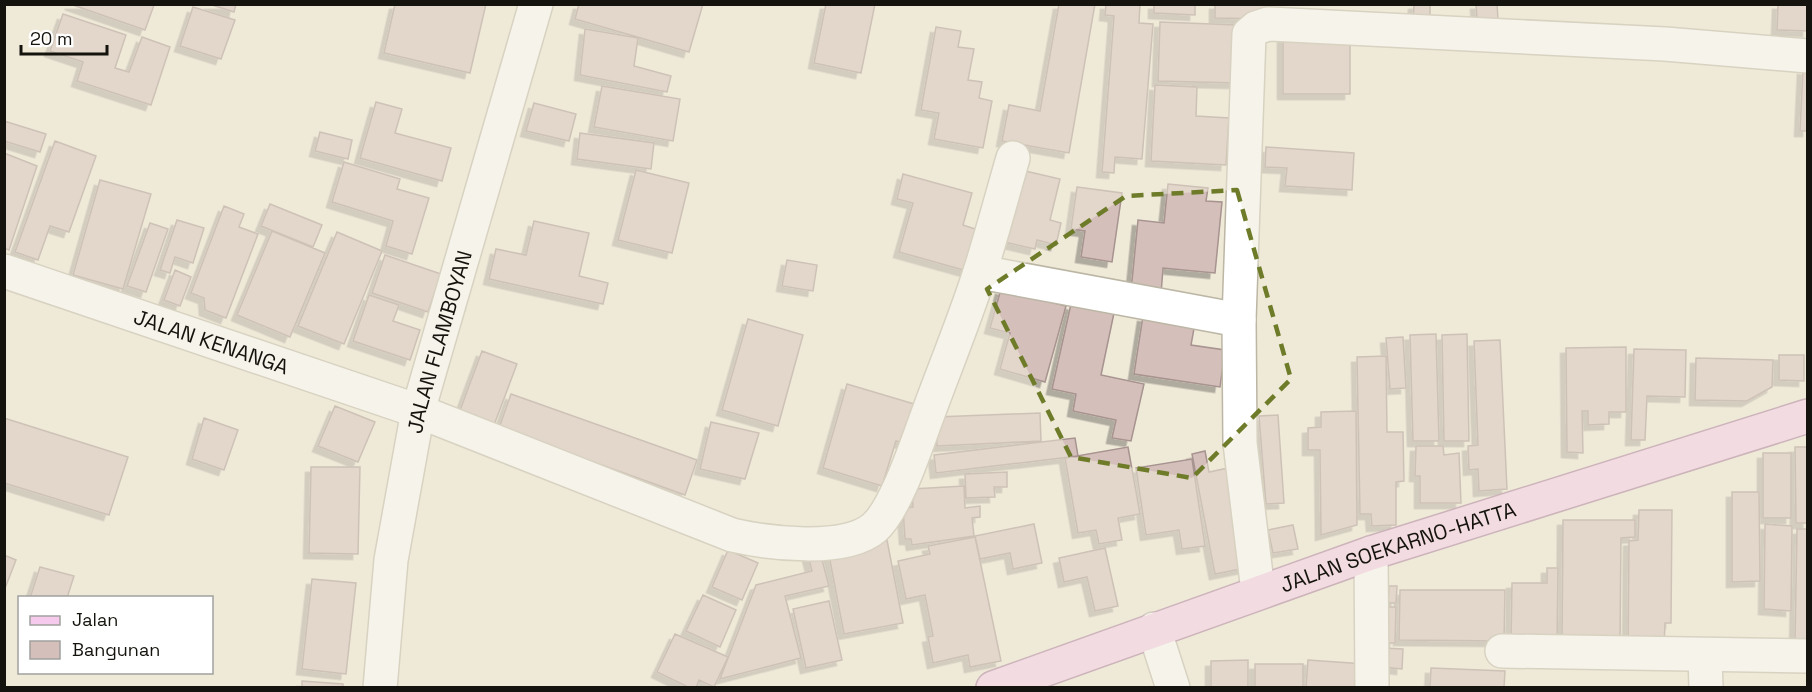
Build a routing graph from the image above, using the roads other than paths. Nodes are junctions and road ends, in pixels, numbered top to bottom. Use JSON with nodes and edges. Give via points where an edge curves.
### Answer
{"nodes":[{"id":1,"x":536,"y":4,"type":"edge"},
{"id":2,"x":1808,"y":56,"type":"edge"},
{"id":3,"x":1013,"y":158,"type":"dead end"},
{"id":4,"x":4,"y":271,"type":"edge"},
{"id":5,"x":980,"y":272,"type":"junction"},
{"id":6,"x":1239,"y":320,"type":"junction"},
{"id":7,"x":418,"y":411,"type":"junction"},
{"id":8,"x":1808,"y":416,"type":"edge"},
{"id":9,"x":1371,"y":553,"type":"junction"},
{"id":10,"x":1258,"y":591,"type":"junction"},
{"id":11,"x":1154,"y":628,"type":"junction"},
{"id":12,"x":1502,"y":651,"type":"dead end"},
{"id":13,"x":1705,"y":655,"type":"junction"},
{"id":14,"x":1808,"y":656,"type":"edge"},
{"id":15,"x":380,"y":687,"type":"edge"},
{"id":16,"x":993,"y":687,"type":"edge"},
{"id":17,"x":1173,"y":687,"type":"edge"},
{"id":18,"x":1372,"y":687,"type":"edge"},
{"id":19,"x":1706,"y":687,"type":"edge"}],
"edges":[{"from":1,"to":7,"type":"street","name":"JALAN FLAMBOYAN"},
{"from":2,"to":6,"type":"street","via":[[1665,44],[1268,24],[1256,28],[1249,34]]},
{"from":3,"to":5,"type":"street","name":"JALAN KENANGA"},
{"from":4,"to":7,"type":"street","name":"JALAN KENANGA"},
{"from":5,"to":6,"type":"street"},
{"from":5,"to":7,"type":"street","name":"JALAN KENANGA","via":[[911,459],[888,509],[874,528],[856,538],[806,544],[732,535]]},
{"from":6,"to":10,"type":"street","via":[[1240,443]]},
{"from":7,"to":15,"type":"street","name":"JALAN FLAMBOYAN","via":[[391,560]]},
{"from":8,"to":9,"type":"main road","name":"JALAN SOEKARNO-HATTA"},
{"from":9,"to":10,"type":"main road","name":"JALAN SOEKARNO-HATTA"},
{"from":9,"to":18,"type":"street"},
{"from":10,"to":11,"type":"main road","name":"JALAN SOEKARNO-HATTA"},
{"from":11,"to":16,"type":"main road","name":"JALAN SOEKARNO-HATTA"},
{"from":11,"to":17,"type":"street"},
{"from":12,"to":13,"type":"street"},
{"from":13,"to":14,"type":"street"},
{"from":13,"to":19,"type":"street"}]}
